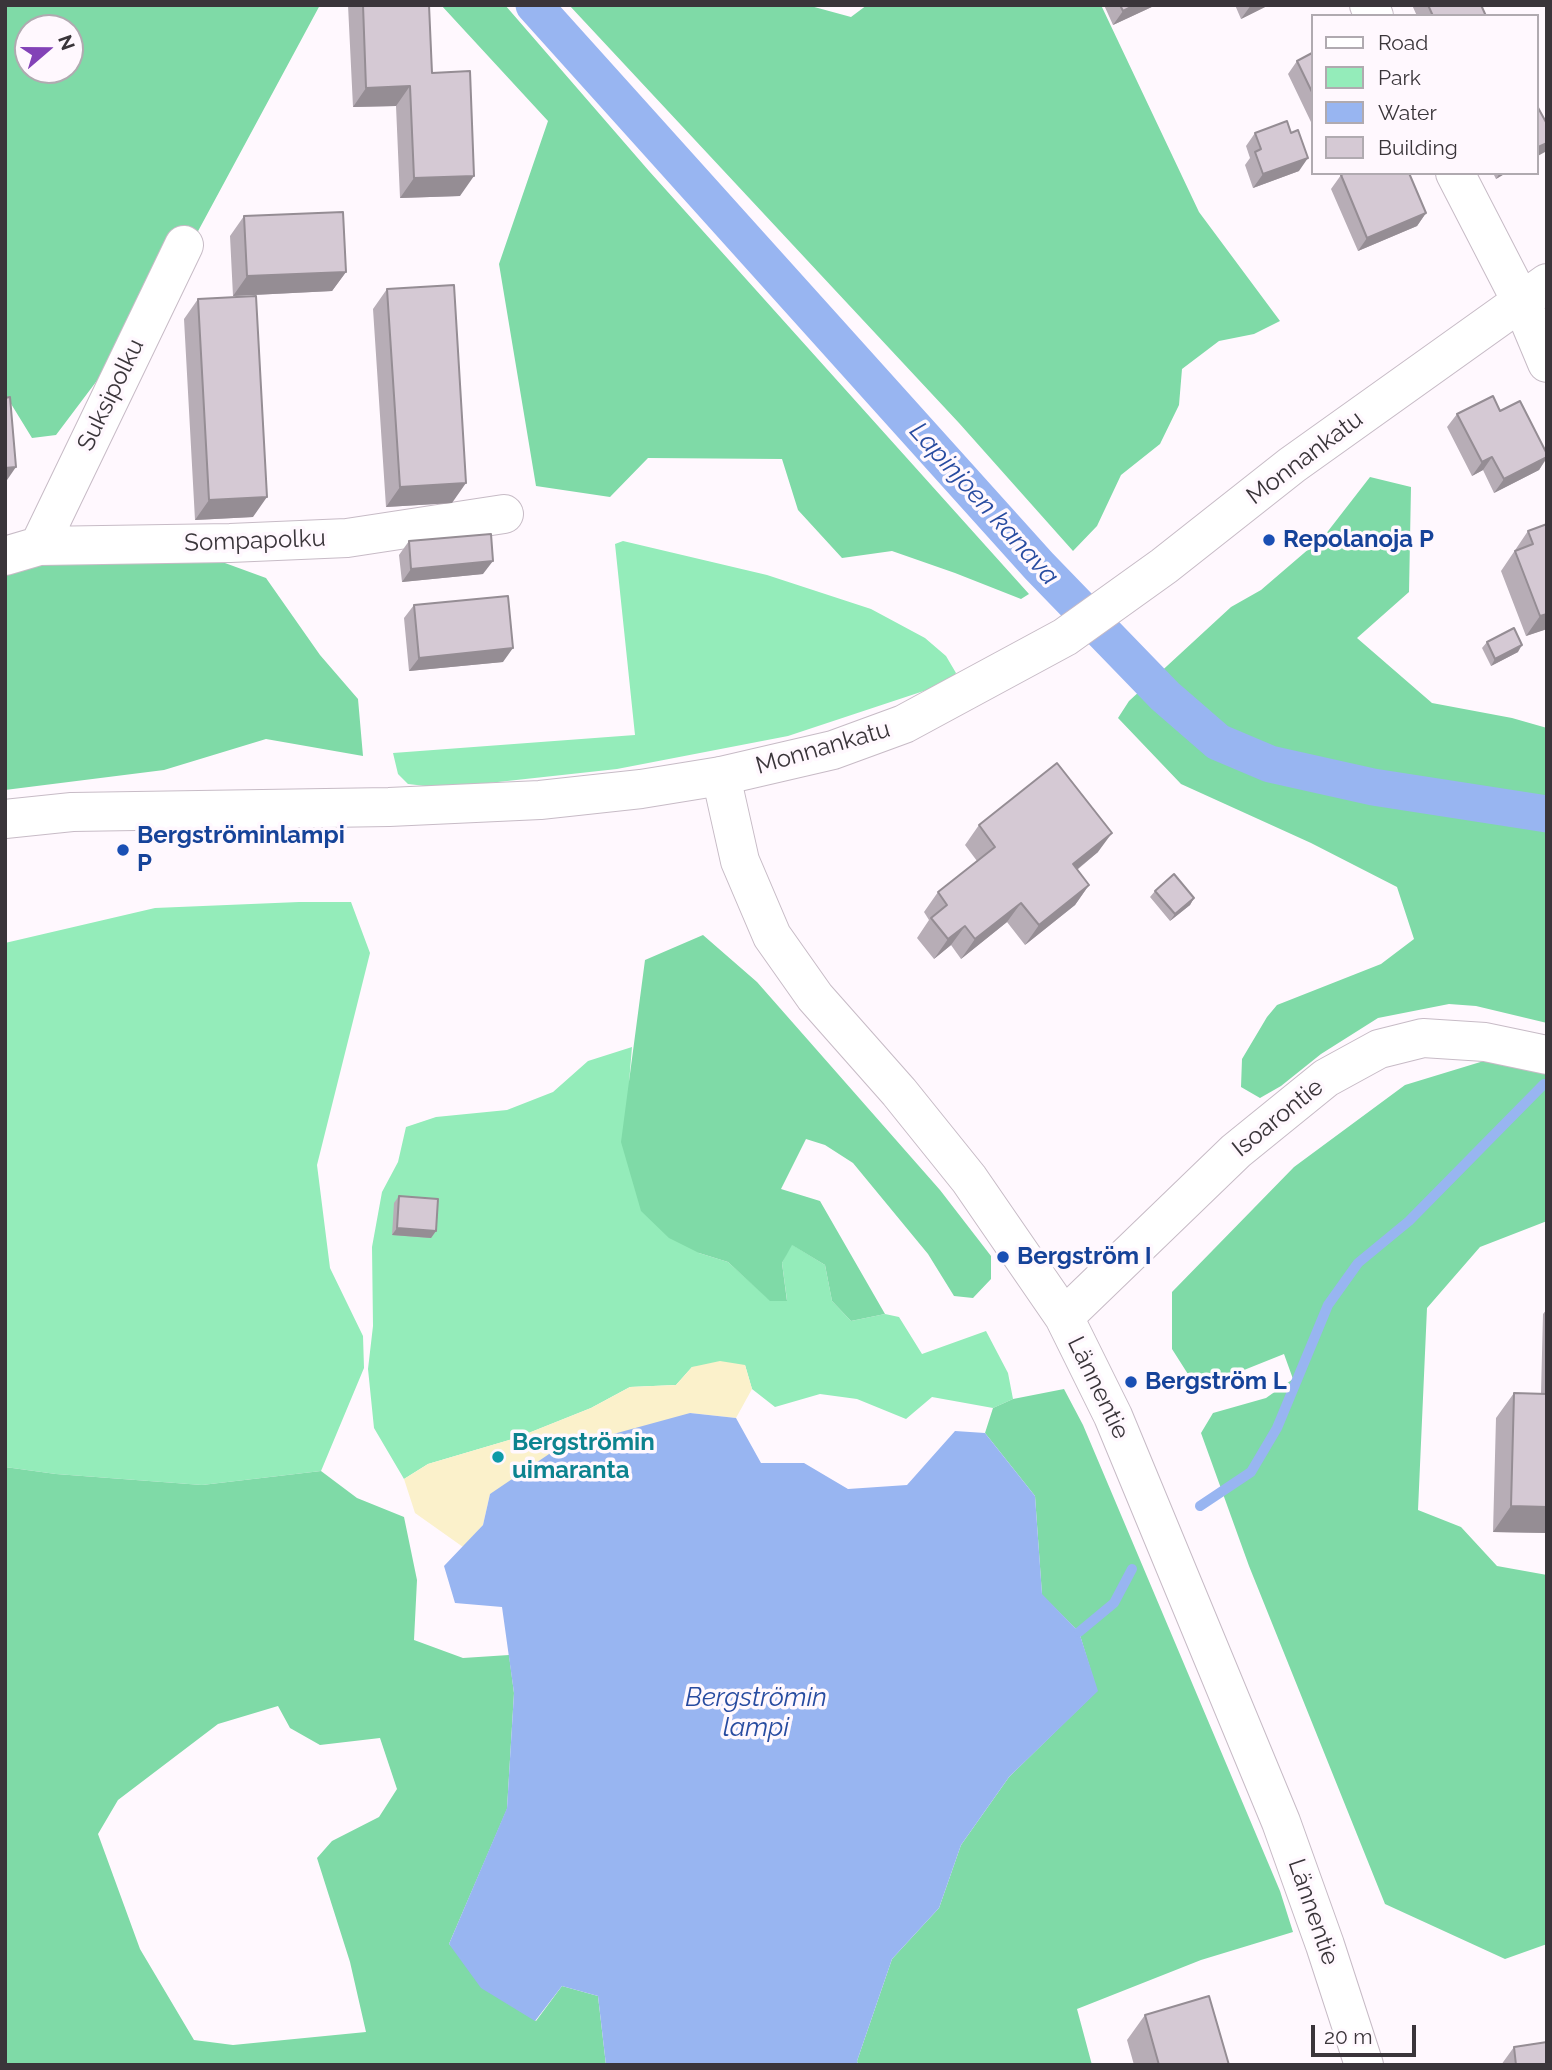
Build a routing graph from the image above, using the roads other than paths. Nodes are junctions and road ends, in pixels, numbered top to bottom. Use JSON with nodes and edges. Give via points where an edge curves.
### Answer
{"nodes":[{"id":1,"x":1456,"y":175,"type":"edge"},
{"id":2,"x":184,"y":245,"type":"dead end"},
{"id":3,"x":1534,"y":292,"type":"edge"},
{"id":4,"x":1547,"y":363,"type":"edge"},
{"id":5,"x":504,"y":514,"type":"dead end"},
{"id":6,"x":22,"y":551,"type":"edge"},
{"id":7,"x":721,"y":776,"type":"junction"},
{"id":8,"x":5,"y":818,"type":"edge"},
{"id":9,"x":1547,"y":1055,"type":"edge"},
{"id":10,"x":1064,"y":1317,"type":"junction"},
{"id":11,"x":1364,"y":2065,"type":"edge"}],
"edges":[{"from":1,"to":3,"type":"street"},
{"from":2,"to":6,"type":"street","name":"Suksipolku"},
{"from":3,"to":4,"type":"street"},
{"from":3,"to":7,"type":"street","name":"Monnankatu","via":[[1292,465],[1065,637],[904,724],[833,750]]},
{"from":5,"to":6,"type":"street","name":"Sompapolku","via":[[347,538]]},
{"from":7,"to":8,"type":"street","name":"Monnankatu","via":[[540,800],[72,812]]},
{"from":7,"to":10,"type":"street","name":"Lännentie","via":[[740,860],[772,936],[815,997],[969,1180]]},
{"from":9,"to":10,"type":"street","name":"Isoarontie","via":[[1485,1042],[1423,1038],[1379,1049],[1326,1078],[1236,1151]]},
{"from":10,"to":11,"type":"street","name":"Lännentie","via":[[1113,1416],[1281,1822]]}]}
